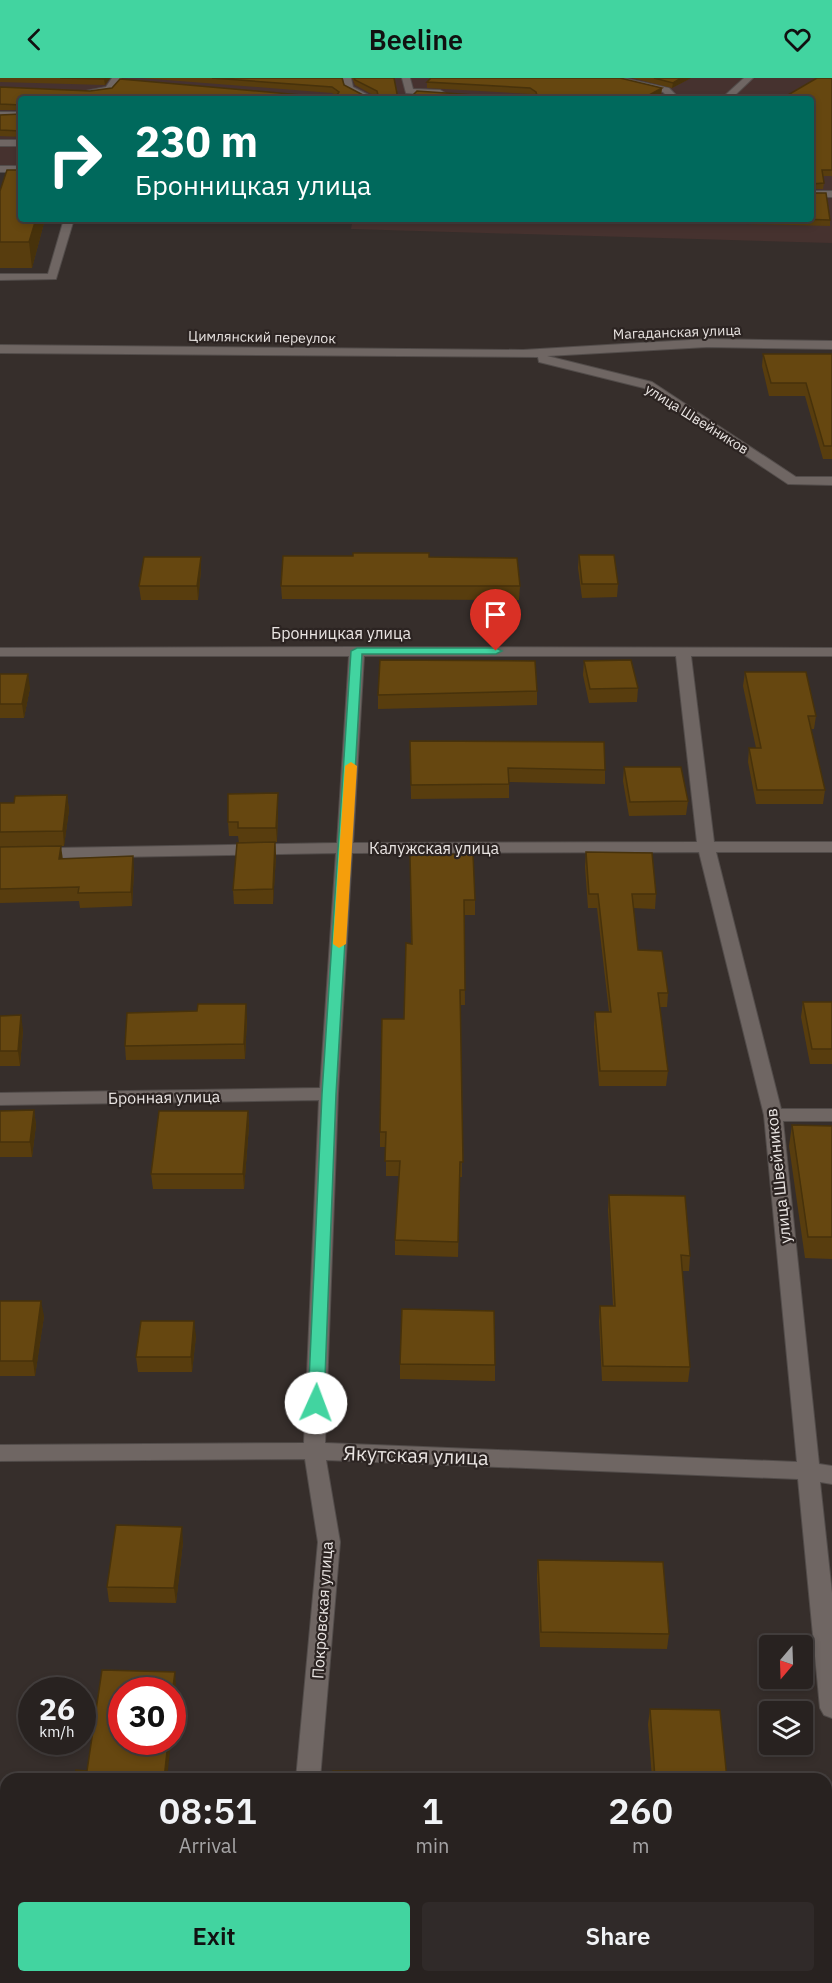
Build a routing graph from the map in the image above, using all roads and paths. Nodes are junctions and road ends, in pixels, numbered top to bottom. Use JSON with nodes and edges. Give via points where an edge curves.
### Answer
{"nodes":[{"id":1,"x":116,"y":78,"type":"edge"},
{"id":2,"x":347,"y":78,"type":"edge"},
{"id":3,"x":406,"y":78,"type":"edge"},
{"id":4,"x":611,"y":78,"type":"edge"},
{"id":5,"x":749,"y":78,"type":"edge"},
{"id":6,"x":128,"y":80,"type":"edge"},
{"id":7,"x":80,"y":91,"type":"edge"},
{"id":8,"x":453,"y":94,"type":"edge"},
{"id":9,"x":365,"y":96,"type":"edge"},
{"id":10,"x":672,"y":96,"type":"edge"},
{"id":11,"x":729,"y":96,"type":"edge"},
{"id":12,"x":0,"y":115,"type":"edge"},
{"id":13,"x":18,"y":115,"type":"edge"},
{"id":14,"x":0,"y":143,"type":"edge"},
{"id":15,"x":18,"y":143,"type":"edge"},
{"id":16,"x":0,"y":169,"type":"edge"},
{"id":17,"x":18,"y":169,"type":"edge"},
{"id":18,"x":814,"y":194,"type":"edge"},
{"id":19,"x":832,"y":194,"type":"edge"},
{"id":20,"x":68,"y":222,"type":"edge"},
{"id":21,"x":0,"y":278,"type":"edge"},
{"id":22,"x":832,"y":345,"type":"edge"},
{"id":23,"x":0,"y":349,"type":"edge"},
{"id":24,"x":523,"y":354,"type":"junction"},
{"id":25,"x":832,"y":481,"type":"edge"},
{"id":26,"x":357,"y":651,"type":"junction"},
{"id":27,"x":683,"y":651,"type":"junction"},
{"id":28,"x":0,"y":652,"type":"edge"},
{"id":29,"x":832,"y":652,"type":"edge"},
{"id":30,"x":706,"y":847,"type":"junction"},
{"id":31,"x":832,"y":847,"type":"edge"},
{"id":32,"x":346,"y":848,"type":"junction"},
{"id":33,"x":0,"y":854,"type":"edge"},
{"id":34,"x":329,"y":1094,"type":"junction"},
{"id":35,"x":0,"y":1099,"type":"edge"},
{"id":36,"x":773,"y":1115,"type":"junction"},
{"id":37,"x":832,"y":1115,"type":"edge"},
{"id":38,"x":314,"y":1451,"type":"junction"},
{"id":39,"x":0,"y":1453,"type":"edge"},
{"id":40,"x":808,"y":1471,"type":"junction"},
{"id":41,"x":832,"y":1475,"type":"edge"},
{"id":42,"x":832,"y":1708,"type":"edge"},
{"id":43,"x":309,"y":1773,"type":"edge"}],
"edges":[{"from":1,"to":6,"type":"lane"},
{"from":1,"to":7,"type":"lane","via":[[109,89]]},
{"from":2,"to":9,"type":"lane","via":[[349,88]]},
{"from":3,"to":8,"type":"lane","via":[[409,91]]},
{"from":4,"to":10,"type":"lane","via":[[666,90]]},
{"from":5,"to":11,"type":"lane"},
{"from":12,"to":13,"type":"lane"},
{"from":14,"to":15,"type":"lane"},
{"from":16,"to":17,"type":"lane"},
{"from":18,"to":19,"type":"lane"},
{"from":20,"to":21,"type":"lane","via":[[52,277]]},
{"from":22,"to":24,"type":"street","name":"Магаданская улица","via":[[707,343]]},
{"from":23,"to":24,"type":"street","name":"Цимлянский переулок"},
{"from":24,"to":25,"type":"street","name":"улица Швейников","via":[[648,385],[793,481]]},
{"from":26,"to":27,"type":"street","name":"Бронницкая улица"},
{"from":26,"to":28,"type":"street","name":"Бронницкая улица"},
{"from":26,"to":32,"type":"street","name":"Покровская улица"},
{"from":27,"to":29,"type":"street","name":"Бронницкая улица"},
{"from":27,"to":30,"type":"street","name":"улица Швейников"},
{"from":30,"to":31,"type":"street","name":"Калужская улица"},
{"from":30,"to":32,"type":"street","name":"Калужская улица"},
{"from":30,"to":36,"type":"street","name":"улица Швейников"},
{"from":32,"to":33,"type":"street","name":"Калужская улица"},
{"from":32,"to":34,"type":"street","name":"Покровская улица"},
{"from":34,"to":35,"type":"street","name":"Бронная улица"},
{"from":34,"to":38,"type":"street","name":"Покровская улица"},
{"from":36,"to":37,"type":"street"},
{"from":36,"to":40,"type":"street","name":"улица Швейников"},
{"from":38,"to":39,"type":"street","name":"Якутская улица"},
{"from":38,"to":40,"type":"street","name":"Якутская улица"},
{"from":38,"to":43,"type":"street","name":"Покровская улица","via":[[329,1542]]},
{"from":40,"to":41,"type":"street","name":"Якутская улица"},
{"from":40,"to":42,"type":"street","name":"улица Швейников"}]}
